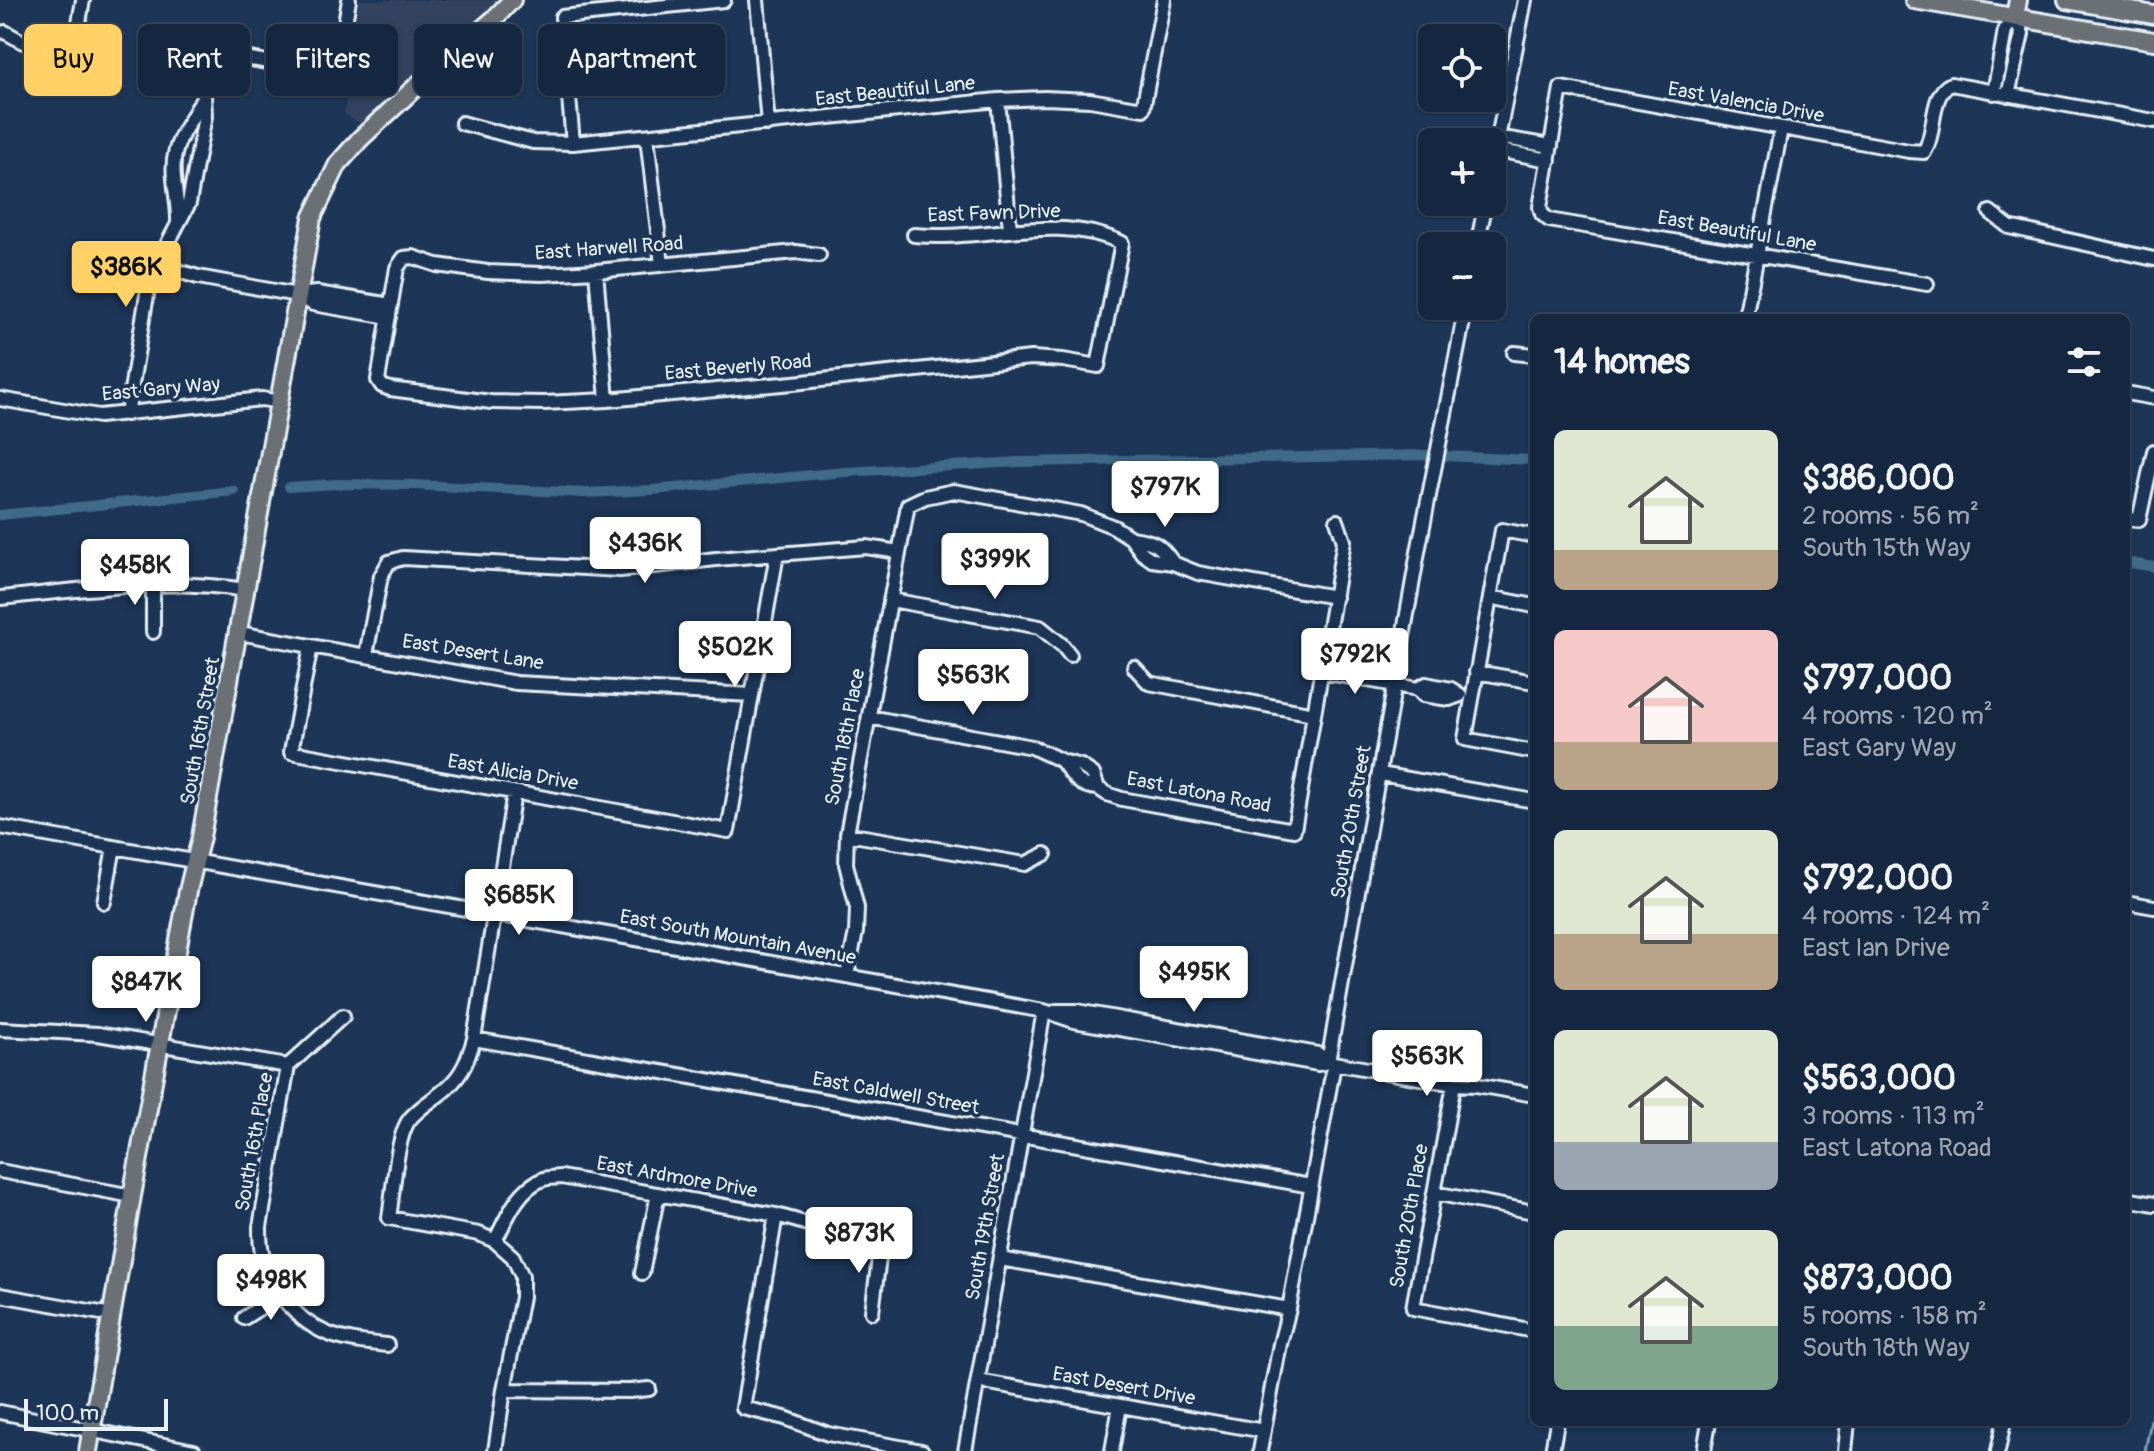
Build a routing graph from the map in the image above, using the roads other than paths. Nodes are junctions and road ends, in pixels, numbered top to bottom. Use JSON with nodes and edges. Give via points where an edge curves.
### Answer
{"nodes":[{"id":1,"x":83,"y":0,"type":"edge"},
{"id":2,"x":349,"y":0,"type":"edge"},
{"id":3,"x":512,"y":0,"type":"edge"},
{"id":4,"x":724,"y":0,"type":"edge"},
{"id":5,"x":757,"y":0,"type":"edge"},
{"id":6,"x":1164,"y":0,"type":"edge"},
{"id":7,"x":1525,"y":0,"type":"edge"},
{"id":8,"x":1914,"y":0,"type":"edge"},
{"id":9,"x":2018,"y":0,"type":"edge"},
{"id":10,"x":2067,"y":0,"type":"edge"},
{"id":11,"x":2154,"y":15,"type":"edge"},
{"id":12,"x":2015,"y":17,"type":"junction"},
{"id":13,"x":5,"y":32,"type":"dead end"},
{"id":14,"x":2154,"y":41,"type":"edge"},
{"id":15,"x":250,"y":62,"type":"edge"},
{"id":16,"x":1994,"y":93,"type":"junction"},
{"id":17,"x":2008,"y":95,"type":"junction"},
{"id":18,"x":203,"y":96,"type":"edge"},
{"id":19,"x":204,"y":96,"type":"edge"},
{"id":20,"x":998,"y":100,"type":"junction"},
{"id":21,"x":2154,"y":121,"type":"edge"},
{"id":22,"x":462,"y":123,"type":"dead end"},
{"id":23,"x":768,"y":124,"type":"junction"},
{"id":24,"x":1500,"y":128,"type":"edge"},
{"id":25,"x":1781,"y":129,"type":"junction"},
{"id":26,"x":647,"y":137,"type":"junction"},
{"id":27,"x":1506,"y":138,"type":"edge"},
{"id":28,"x":573,"y":143,"type":"junction"},
{"id":29,"x":1551,"y":146,"type":"junction"},
{"id":30,"x":1506,"y":152,"type":"edge"},
{"id":31,"x":1549,"y":160,"type":"junction"},
{"id":32,"x":1990,"y":212,"type":"dead end"},
{"id":33,"x":178,"y":223,"type":"junction"},
{"id":34,"x":1010,"y":229,"type":"junction"},
{"id":35,"x":914,"y":235,"type":"dead end"},
{"id":36,"x":819,"y":255,"type":"dead end"},
{"id":37,"x":1758,"y":255,"type":"junction"},
{"id":38,"x":160,"y":257,"type":"junction"},
{"id":39,"x":2154,"y":259,"type":"edge"},
{"id":40,"x":662,"y":265,"type":"junction"},
{"id":41,"x":596,"y":271,"type":"junction"},
{"id":42,"x":1927,"y":284,"type":"dead end"},
{"id":43,"x":297,"y":295,"type":"junction"},
{"id":44,"x":390,"y":311,"type":"junction"},
{"id":45,"x":1746,"y":314,"type":"edge"},
{"id":46,"x":1463,"y":320,"type":"edge"},
{"id":47,"x":1514,"y":353,"type":"dead end"},
{"id":48,"x":1530,"y":355,"type":"edge"},
{"id":49,"x":1098,"y":366,"type":"joint"},
{"id":50,"x":2130,"y":394,"type":"edge"},
{"id":51,"x":2154,"y":398,"type":"edge"},
{"id":52,"x":0,"y":399,"type":"edge"},
{"id":53,"x":607,"y":400,"type":"junction"},
{"id":54,"x":279,"y":402,"type":"junction"},
{"id":55,"x":127,"y":414,"type":"junction"},
{"id":56,"x":2154,"y":451,"type":"edge"},
{"id":57,"x":2132,"y":520,"type":"edge"},
{"id":58,"x":1337,"y":521,"type":"dead end"},
{"id":59,"x":1530,"y":535,"type":"edge"},
{"id":60,"x":899,"y":552,"type":"junction"},
{"id":61,"x":777,"y":554,"type":"junction"},
{"id":62,"x":153,"y":583,"type":"junction"},
{"id":63,"x":246,"y":590,"type":"junction"},
{"id":64,"x":1335,"y":597,"type":"junction"},
{"id":65,"x":1490,"y":597,"type":"junction"},
{"id":66,"x":0,"y":598,"type":"edge"},
{"id":67,"x":891,"y":600,"type":"junction"},
{"id":68,"x":1530,"y":605,"type":"edge"},
{"id":69,"x":153,"y":632,"type":"dead end"},
{"id":70,"x":239,"y":633,"type":"junction"},
{"id":71,"x":311,"y":646,"type":"junction"},
{"id":72,"x":366,"y":655,"type":"junction"},
{"id":73,"x":1070,"y":655,"type":"dead end"},
{"id":74,"x":1134,"y":667,"type":"dead end"},
{"id":75,"x":1322,"y":672,"type":"junction"},
{"id":76,"x":1476,"y":672,"type":"junction"},
{"id":77,"x":1530,"y":681,"type":"edge"},
{"id":78,"x":1395,"y":685,"type":"junction"},
{"id":79,"x":752,"y":695,"type":"junction"},
{"id":80,"x":1466,"y":696,"type":"junction"},
{"id":81,"x":1314,"y":714,"type":"junction"},
{"id":82,"x":869,"y":717,"type":"junction"},
{"id":83,"x":1530,"y":751,"type":"edge"},
{"id":84,"x":1380,"y":774,"type":"junction"},
{"id":85,"x":514,"y":793,"type":"junction"},
{"id":86,"x":1530,"y":800,"type":"edge"},
{"id":87,"x":0,"y":827,"type":"edge"},
{"id":88,"x":847,"y":834,"type":"junction"},
{"id":89,"x":114,"y":847,"type":"junction"},
{"id":90,"x":1045,"y":854,"type":"dead end"},
{"id":91,"x":195,"y":862,"type":"junction"},
{"id":92,"x":104,"y":902,"type":"dead end"},
{"id":93,"x":2130,"y":903,"type":"edge"},
{"id":94,"x":2154,"y":907,"type":"edge"},
{"id":95,"x":493,"y":914,"type":"junction"},
{"id":96,"x":847,"y":976,"type":"junction"},
{"id":97,"x":1044,"y":1011,"type":"junction"},
{"id":98,"x":343,"y":1016,"type":"dead end"},
{"id":99,"x":0,"y":1029,"type":"edge"},
{"id":100,"x":474,"y":1039,"type":"junction"},
{"id":101,"x":160,"y":1045,"type":"junction"},
{"id":102,"x":1331,"y":1063,"type":"junction"},
{"id":103,"x":288,"y":1066,"type":"junction"},
{"id":104,"x":1454,"y":1084,"type":"junction"},
{"id":105,"x":1530,"y":1094,"type":"edge"},
{"id":106,"x":1022,"y":1135,"type":"junction"},
{"id":107,"x":0,"y":1171,"type":"edge"},
{"id":108,"x":1311,"y":1186,"type":"junction"},
{"id":109,"x":1434,"y":1193,"type":"junction"},
{"id":110,"x":658,"y":1194,"type":"junction"},
{"id":111,"x":132,"y":1196,"type":"junction"},
{"id":112,"x":2130,"y":1200,"type":"edge"},
{"id":113,"x":2154,"y":1204,"type":"edge"},
{"id":114,"x":1530,"y":1211,"type":"edge"},
{"id":115,"x":776,"y":1215,"type":"junction"},
{"id":116,"x":495,"y":1241,"type":"junction"},
{"id":117,"x":1000,"y":1259,"type":"junction"},
{"id":118,"x":642,"y":1273,"type":"dead end"},
{"id":119,"x":0,"y":1295,"type":"edge"},
{"id":120,"x":280,"y":1295,"type":"junction"},
{"id":121,"x":1289,"y":1309,"type":"junction"},
{"id":122,"x":872,"y":1312,"type":"dead end"},
{"id":123,"x":112,"y":1315,"type":"junction"},
{"id":124,"x":244,"y":1318,"type":"dead end"},
{"id":125,"x":1530,"y":1330,"type":"edge"},
{"id":126,"x":387,"y":1345,"type":"dead end"},
{"id":127,"x":978,"y":1381,"type":"junction"},
{"id":128,"x":649,"y":1389,"type":"dead end"},
{"id":129,"x":504,"y":1390,"type":"junction"},
{"id":130,"x":1120,"y":1406,"type":"junction"},
{"id":131,"x":0,"y":1412,"type":"edge"},
{"id":132,"x":1556,"y":1426,"type":"edge"},
{"id":133,"x":1708,"y":1426,"type":"edge"},
{"id":134,"x":1848,"y":1426,"type":"edge"},
{"id":135,"x":2003,"y":1426,"type":"edge"},
{"id":136,"x":91,"y":1429,"type":"junction"},
{"id":137,"x":1264,"y":1431,"type":"junction"},
{"id":138,"x":88,"y":1451,"type":"edge"},
{"id":139,"x":194,"y":1451,"type":"edge"},
{"id":140,"x":495,"y":1451,"type":"edge"},
{"id":141,"x":922,"y":1451,"type":"edge"},
{"id":142,"x":965,"y":1451,"type":"edge"},
{"id":143,"x":1112,"y":1451,"type":"edge"},
{"id":144,"x":1260,"y":1451,"type":"edge"},
{"id":145,"x":1552,"y":1451,"type":"edge"},
{"id":146,"x":1704,"y":1451,"type":"edge"},
{"id":147,"x":1845,"y":1451,"type":"edge"},
{"id":148,"x":1998,"y":1451,"type":"edge"}],
"edges":[{"from":1,"to":13,"type":"street","via":[[74,51],[23,42]]},
{"from":2,"to":15,"type":"street","via":[[336,69]]},
{"from":3,"to":43,"type":"main road","name":"South 16th Street","via":[[338,164],[312,218]]},
{"from":4,"to":28,"type":"street","via":[[562,17]]},
{"from":5,"to":23,"type":"street"},
{"from":6,"to":20,"type":"street","name":"East Beautiful Lane","via":[[1143,109],[1090,100]]},
{"from":7,"to":24,"type":"street"},
{"from":8,"to":12,"type":"main road"},
{"from":9,"to":12,"type":"main road"},
{"from":10,"to":11,"type":"main road"},
{"from":12,"to":14,"type":"main road"},
{"from":12,"to":16,"type":"street","via":[[2005,30]]},
{"from":12,"to":17,"type":"street","via":[[2022,34]]},
{"from":16,"to":17,"type":"street"},
{"from":16,"to":25,"type":"street","name":"East Valencia Drive","via":[[1951,84],[1943,88],[1924,152]]},
{"from":17,"to":21,"type":"street"},
{"from":18,"to":33,"type":"street","via":[[175,151]]},
{"from":19,"to":33,"type":"street","via":[[189,203]]},
{"from":20,"to":23,"type":"street","name":"East Beautiful Lane"},
{"from":20,"to":34,"type":"street"},
{"from":22,"to":28,"type":"street","name":"East Beautiful Lane","via":[[533,142]]},
{"from":23,"to":26,"type":"street","name":"East Beautiful Lane"},
{"from":25,"to":29,"type":"street","name":"East Valencia Drive","via":[[1561,88]]},
{"from":25,"to":37,"type":"street"},
{"from":26,"to":28,"type":"street","name":"East Beautiful Lane"},
{"from":26,"to":40,"type":"street"},
{"from":27,"to":29,"type":"street"},
{"from":29,"to":31,"type":"street"},
{"from":30,"to":31,"type":"street"},
{"from":31,"to":37,"type":"street","name":"East Beautiful Lane","via":[[1540,207],[1549,220]]},
{"from":32,"to":39,"type":"street","via":[[2009,227]]},
{"from":33,"to":38,"type":"street"},
{"from":34,"to":35,"type":"street","name":"East Fawn Drive"},
{"from":34,"to":49,"type":"street","name":"East Fawn Drive","via":[[1076,230],[1122,243]]},
{"from":36,"to":40,"type":"street","name":"East Harwell Road","via":[[796,252]]},
{"from":37,"to":42,"type":"street","name":"East Beautiful Lane"},
{"from":37,"to":45,"type":"street"},
{"from":38,"to":43,"type":"street","via":[[198,277]]},
{"from":38,"to":55,"type":"street","via":[[147,288]]},
{"from":40,"to":41,"type":"street","name":"East Harwell Road"},
{"from":41,"to":44,"type":"street","name":"East Harwell Road","via":[[488,272],[404,258],[397,268]]},
{"from":41,"to":53,"type":"street"},
{"from":43,"to":44,"type":"street","via":[[313,304]]},
{"from":43,"to":54,"type":"main road","name":"South 16th Street"},
{"from":44,"to":53,"type":"street","name":"East Beverly Road","via":[[378,380],[382,386],[491,402]]},
{"from":46,"to":78,"type":"street","name":"South 20th Street"},
{"from":47,"to":48,"type":"street"},
{"from":49,"to":53,"type":"street","name":"East Beverly Road","via":[[1031,358]]},
{"from":50,"to":51,"type":"street"},
{"from":52,"to":55,"type":"street","name":"East Gary Way","via":[[91,415]]},
{"from":54,"to":55,"type":"street","name":"East Gary Way","via":[[262,399]]},
{"from":54,"to":63,"type":"main road","name":"South 16th Street"},
{"from":56,"to":57,"type":"street"},
{"from":58,"to":64,"type":"street","via":[[1344,541]]},
{"from":59,"to":65,"type":"street","via":[[1502,530]]},
{"from":60,"to":61,"type":"street","via":[[866,547]]},
{"from":60,"to":64,"type":"street","name":"South 18th Place","via":[[908,505],[954,491],[1081,514],[1131,538],[1152,560],[1198,573]]},
{"from":60,"to":67,"type":"street","name":"South 18th Place"},
{"from":61,"to":72,"type":"street","via":[[620,570],[403,558],[389,562],[381,576]]},
{"from":61,"to":79,"type":"street"},
{"from":62,"to":63,"type":"street"},
{"from":62,"to":66,"type":"street"},
{"from":62,"to":69,"type":"street"},
{"from":63,"to":70,"type":"main road","name":"South 16th Street"},
{"from":64,"to":75,"type":"street"},
{"from":65,"to":68,"type":"street"},
{"from":65,"to":76,"type":"street"},
{"from":67,"to":73,"type":"street","via":[[1040,627]]},
{"from":67,"to":82,"type":"street","name":"South 18th Place"},
{"from":70,"to":71,"type":"street","name":"East Desert Lane"},
{"from":70,"to":91,"type":"main road","name":"South 16th Street"},
{"from":71,"to":72,"type":"street","name":"East Desert Lane"},
{"from":71,"to":85,"type":"street","name":"East Alicia Drive","via":[[291,752]]},
{"from":72,"to":79,"type":"street","name":"East Desert Lane","via":[[516,683]]},
{"from":74,"to":81,"type":"street","via":[[1149,683]]},
{"from":75,"to":78,"type":"street"},
{"from":75,"to":81,"type":"street"},
{"from":76,"to":77,"type":"street"},
{"from":76,"to":80,"type":"street"},
{"from":78,"to":80,"type":"street","via":[[1423,695]]},
{"from":78,"to":84,"type":"street","name":"South 20th Street"},
{"from":79,"to":85,"type":"street","name":"East Alicia Drive","via":[[728,831]]},
{"from":80,"to":83,"type":"street","via":[[1465,739]]},
{"from":81,"to":82,"type":"street","name":"East Latona Road","via":[[1294,830],[1122,799],[1086,787],[1062,761],[1032,747]]},
{"from":82,"to":88,"type":"street","name":"South 18th Place"},
{"from":84,"to":86,"type":"street"},
{"from":84,"to":102,"type":"street","name":"South 20th Street"},
{"from":85,"to":95,"type":"street"},
{"from":87,"to":89,"type":"street","name":"East South Mountain Avenue"},
{"from":88,"to":90,"type":"street","via":[[1025,864]]},
{"from":88,"to":96,"type":"street","name":"South 18th Place","via":[[846,864],[857,908]]},
{"from":89,"to":91,"type":"street","name":"East South Mountain Avenue"},
{"from":89,"to":92,"type":"street"},
{"from":91,"to":95,"type":"street","name":"East South Mountain Avenue"},
{"from":91,"to":101,"type":"main road","name":"South 16th Street"},
{"from":93,"to":94,"type":"street"},
{"from":95,"to":96,"type":"street","name":"East South Mountain Avenue"},
{"from":95,"to":100,"type":"street"},
{"from":96,"to":97,"type":"street","name":"East South Mountain Avenue"},
{"from":97,"to":102,"type":"street","name":"East South Mountain Avenue","via":[[1077,1011],[1318,1054]]},
{"from":97,"to":106,"type":"street","name":"South 19th Street"},
{"from":98,"to":103,"type":"street","name":"South 16th Place"},
{"from":99,"to":101,"type":"street","via":[[98,1034]]},
{"from":100,"to":106,"type":"street","name":"East Caldwell Street"},
{"from":100,"to":116,"type":"street","via":[[457,1077],[408,1122],[389,1218]]},
{"from":101,"to":103,"type":"street"},
{"from":101,"to":111,"type":"main road","name":"South 16th Street"},
{"from":102,"to":104,"type":"street","name":"East South Mountain Avenue"},
{"from":102,"to":108,"type":"street","name":"South 20th Street"},
{"from":103,"to":120,"type":"street","name":"South 16th Place","via":[[260,1227],[262,1254]]},
{"from":104,"to":105,"type":"street","name":"East South Mountain Avenue"},
{"from":104,"to":109,"type":"street","name":"South 20th Place"},
{"from":106,"to":108,"type":"street","name":"East Caldwell Street"},
{"from":106,"to":117,"type":"street","name":"South 19th Street"},
{"from":107,"to":111,"type":"street"},
{"from":108,"to":121,"type":"street","name":"South 20th Street"},
{"from":109,"to":114,"type":"street"},
{"from":109,"to":125,"type":"street","name":"South 20th Place","via":[[1413,1308]]},
{"from":110,"to":115,"type":"street","name":"East Ardmore Drive"},
{"from":110,"to":116,"type":"street","name":"East Ardmore Drive","via":[[561,1177],[542,1179],[518,1200]]},
{"from":110,"to":118,"type":"street"},
{"from":111,"to":123,"type":"main road","name":"South 16th Street"},
{"from":112,"to":113,"type":"street"},
{"from":115,"to":122,"type":"street","name":"East Ardmore Drive","via":[[881,1243]]},
{"from":115,"to":141,"type":"street","via":[[743,1408],[828,1434]]},
{"from":116,"to":129,"type":"street","via":[[513,1257],[522,1276]]},
{"from":117,"to":121,"type":"street"},
{"from":117,"to":127,"type":"street","name":"South 19th Street"},
{"from":119,"to":123,"type":"street"},
{"from":120,"to":124,"type":"street"},
{"from":120,"to":126,"type":"street","name":"South 16th Place","via":[[324,1332]]},
{"from":121,"to":137,"type":"street","name":"South 20th Street"},
{"from":123,"to":136,"type":"main road","name":"South 16th Street"},
{"from":127,"to":130,"type":"street","name":"East Desert Drive"},
{"from":127,"to":142,"type":"street","name":"South 19th Street"},
{"from":128,"to":129,"type":"street"},
{"from":129,"to":140,"type":"street"},
{"from":130,"to":137,"type":"street","name":"East Desert Drive"},
{"from":130,"to":143,"type":"street"},
{"from":131,"to":136,"type":"street"},
{"from":132,"to":145,"type":"street"},
{"from":133,"to":146,"type":"street"},
{"from":134,"to":147,"type":"street"},
{"from":135,"to":148,"type":"street"},
{"from":136,"to":138,"type":"main road","name":"South 16th Street"},
{"from":136,"to":139,"type":"street"},
{"from":137,"to":144,"type":"street","name":"South 20th Street"}]}
